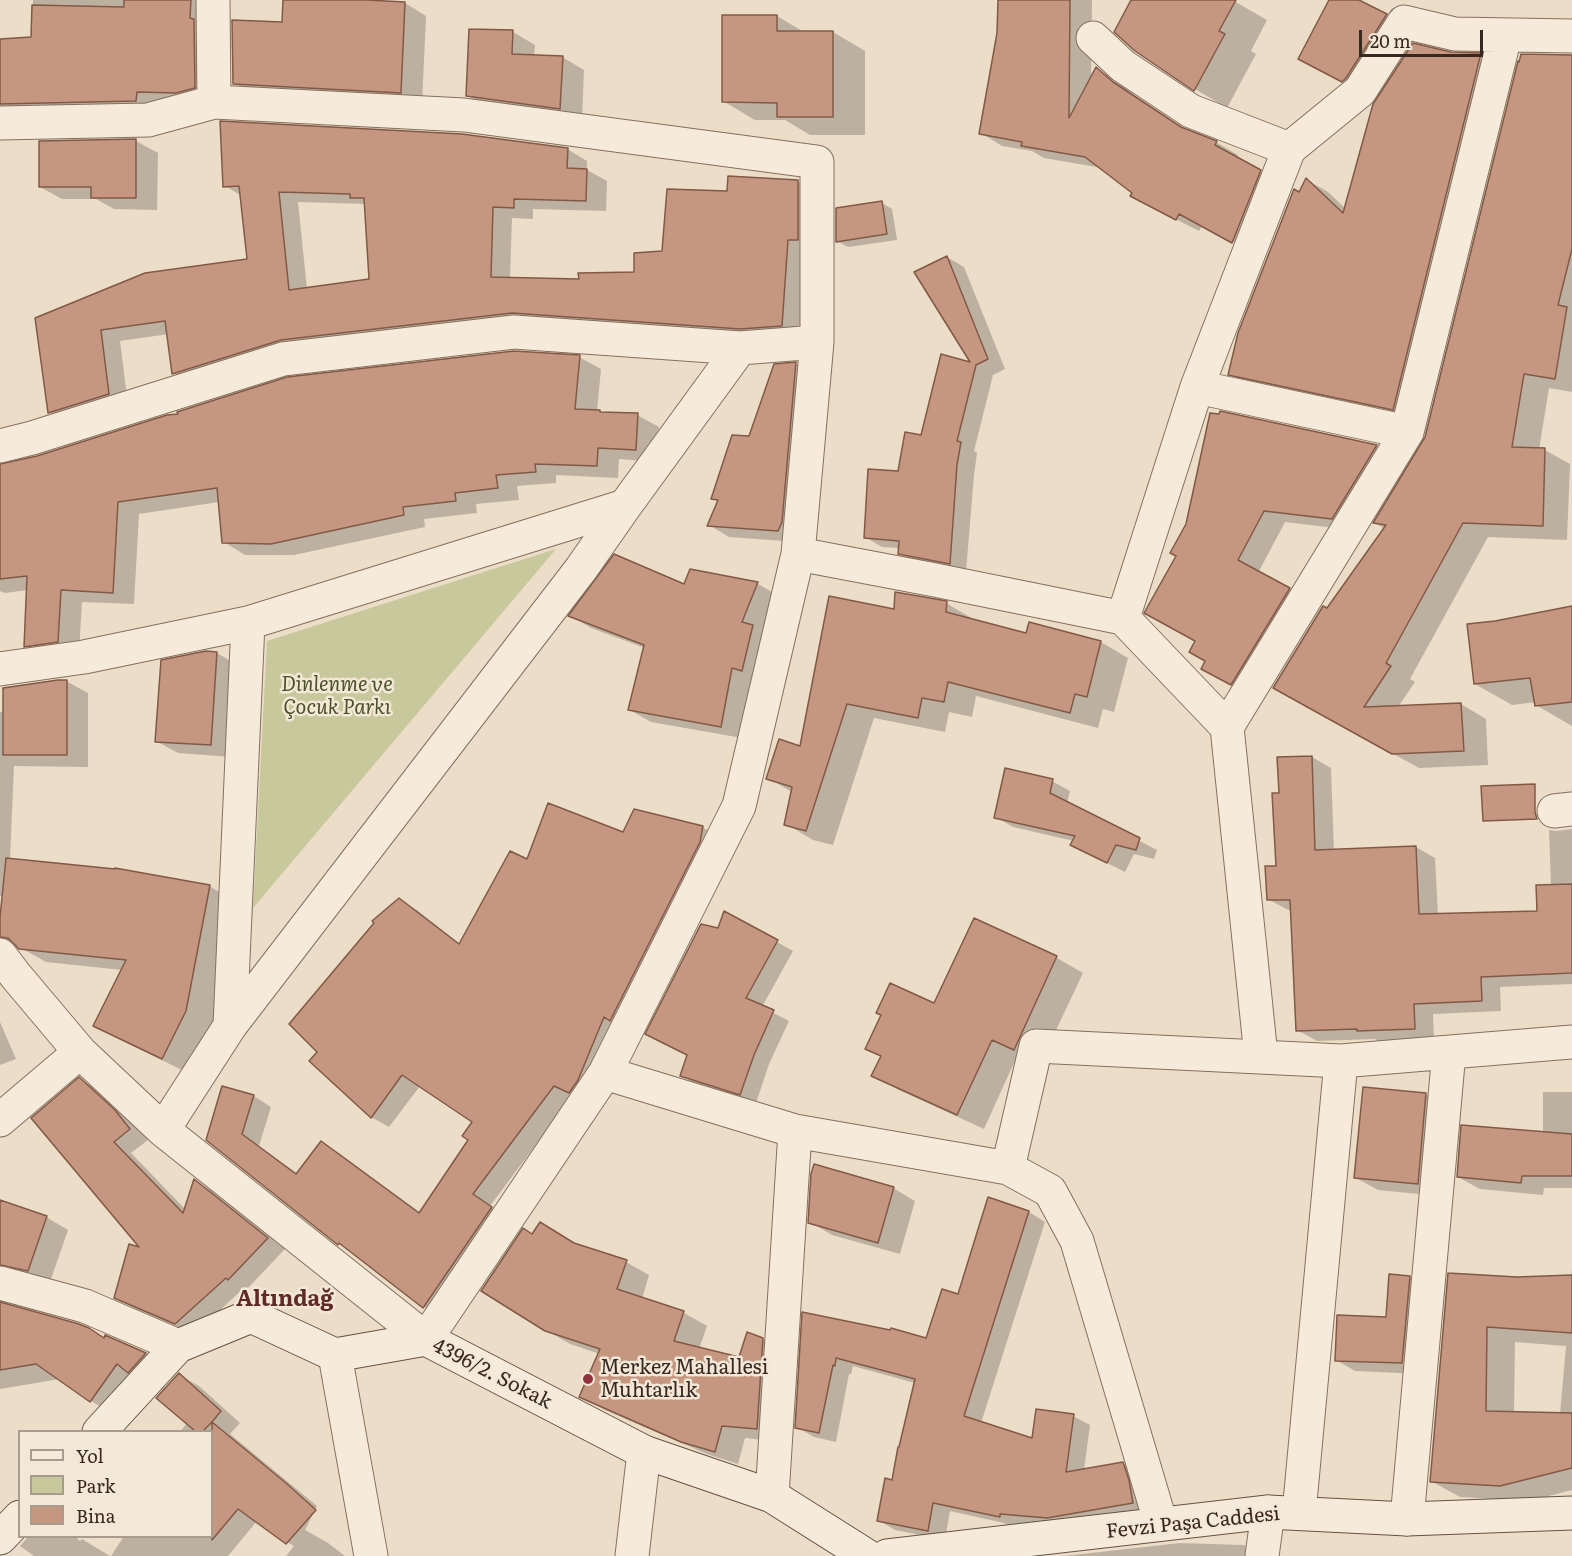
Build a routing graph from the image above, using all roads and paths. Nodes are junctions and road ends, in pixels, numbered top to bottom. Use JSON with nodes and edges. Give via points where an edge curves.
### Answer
{"nodes":[{"id":1,"x":213,"y":0,"type":"edge"},
{"id":2,"x":1505,"y":36,"type":"junction"},
{"id":3,"x":1572,"y":36,"type":"edge"},
{"id":4,"x":1093,"y":38,"type":"dead end"},
{"id":5,"x":214,"y":102,"type":"junction"},
{"id":6,"x":0,"y":123,"type":"edge"},
{"id":7,"x":1289,"y":149,"type":"junction"},
{"id":8,"x":817,"y":342,"type":"junction"},
{"id":9,"x":740,"y":348,"type":"junction"},
{"id":10,"x":1197,"y":387,"type":"junction"},
{"id":11,"x":1407,"y":432,"type":"junction"},
{"id":12,"x":0,"y":447,"type":"edge"},
{"id":13,"x":625,"y":506,"type":"junction"},
{"id":14,"x":798,"y":554,"type":"junction"},
{"id":15,"x":1123,"y":618,"type":"junction"},
{"id":16,"x":248,"y":623,"type":"junction"},
{"id":17,"x":0,"y":669,"type":"edge"},
{"id":18,"x":1227,"y":727,"type":"junction"},
{"id":19,"x":0,"y":955,"type":"edge"},
{"id":20,"x":230,"y":1026,"type":"junction"},
{"id":21,"x":1572,"y":1042,"type":"edge"},
{"id":22,"x":80,"y":1052,"type":"junction"},
{"id":23,"x":1449,"y":1052,"type":"junction"},
{"id":24,"x":1261,"y":1056,"type":"junction"},
{"id":25,"x":1341,"y":1061,"type":"junction"},
{"id":26,"x":605,"y":1073,"type":"junction"},
{"id":27,"x":0,"y":1120,"type":"edge"},
{"id":28,"x":163,"y":1130,"type":"junction"},
{"id":29,"x":795,"y":1131,"type":"junction"},
{"id":30,"x":1008,"y":1168,"type":"junction"},
{"id":31,"x":0,"y":1283,"type":"edge"},
{"id":32,"x":426,"y":1339,"type":"junction"},
{"id":33,"x":178,"y":1346,"type":"junction"},
{"id":34,"x":335,"y":1354,"type":"junction"},
{"id":35,"x":100,"y":1430,"type":"edge"},
{"id":36,"x":644,"y":1452,"type":"junction"},
{"id":37,"x":772,"y":1496,"type":"junction"},
{"id":38,"x":1283,"y":1513,"type":"junction"},
{"id":39,"x":1572,"y":1513,"type":"edge"},
{"id":40,"x":18,"y":1519,"type":"edge"},
{"id":41,"x":1407,"y":1519,"type":"junction"},
{"id":42,"x":1161,"y":1524,"type":"junction"},
{"id":43,"x":0,"y":1538,"type":"edge"},
{"id":44,"x":371,"y":1556,"type":"edge"},
{"id":45,"x":632,"y":1556,"type":"edge"},
{"id":46,"x":867,"y":1556,"type":"edge"},
{"id":47,"x":887,"y":1556,"type":"edge"},
{"id":48,"x":1262,"y":1556,"type":"edge"}],
"edges":[{"from":1,"to":5,"type":"street"},
{"from":2,"to":3,"type":"street"},
{"from":2,"to":7,"type":"street","via":[[1455,34],[1404,22],[1360,91]]},
{"from":2,"to":11,"type":"street"},
{"from":4,"to":7,"type":"street","via":[[1123,66],[1191,111]]},
{"from":5,"to":6,"type":"street","via":[[148,120]]},
{"from":5,"to":8,"type":"street","via":[[464,115],[817,162]]},
{"from":7,"to":10,"type":"street"},
{"from":8,"to":9,"type":"street"},
{"from":8,"to":14,"type":"street"},
{"from":9,"to":12,"type":"street","via":[[514,332],[283,358]]},
{"from":9,"to":13,"type":"street"},
{"from":10,"to":11,"type":"street"},
{"from":10,"to":15,"type":"street"},
{"from":11,"to":18,"type":"street"},
{"from":13,"to":16,"type":"street"},
{"from":13,"to":20,"type":"street","via":[[581,569]]},
{"from":14,"to":15,"type":"street"},
{"from":14,"to":26,"type":"street","via":[[739,806]]},
{"from":15,"to":18,"type":"street"},
{"from":16,"to":17,"type":"street","via":[[84,657]]},
{"from":16,"to":20,"type":"street"},
{"from":18,"to":24,"type":"street"},
{"from":19,"to":22,"type":"street"},
{"from":20,"to":28,"type":"street"},
{"from":21,"to":23,"type":"street"},
{"from":22,"to":27,"type":"street"},
{"from":22,"to":28,"type":"street"},
{"from":23,"to":25,"type":"street"},
{"from":23,"to":41,"type":"street"},
{"from":24,"to":25,"type":"street"},
{"from":24,"to":30,"type":"street","via":[[1036,1046]]},
{"from":25,"to":38,"type":"street"},
{"from":26,"to":29,"type":"street"},
{"from":26,"to":32,"type":"street"},
{"from":28,"to":32,"type":"street"},
{"from":29,"to":30,"type":"street"},
{"from":29,"to":37,"type":"street"},
{"from":30,"to":42,"type":"street","via":[[1050,1191],[1077,1241]]},
{"from":31,"to":33,"type":"street","via":[[85,1306]]},
{"from":32,"to":34,"type":"street","name":"4396/2. Sokak"},
{"from":32,"to":36,"type":"street","name":"4396/2. Sokak"},
{"from":33,"to":34,"type":"street","via":[[251,1316]]},
{"from":33,"to":35,"type":"street"},
{"from":34,"to":44,"type":"street"},
{"from":36,"to":37,"type":"street","name":"4396/2. Sokak"},
{"from":36,"to":45,"type":"street"},
{"from":37,"to":46,"type":"street","name":"4396/2. Sokak"},
{"from":38,"to":41,"type":"street","name":"Fevzi Paşa Caddesi"},
{"from":38,"to":42,"type":"street","name":"Fevzi Paşa Caddesi"},
{"from":38,"to":48,"type":"street"},
{"from":39,"to":41,"type":"street","name":"Fevzi Paşa Caddesi"},
{"from":40,"to":43,"type":"street"},
{"from":42,"to":47,"type":"street","name":"Fevzi Paşa Caddesi"}]}
